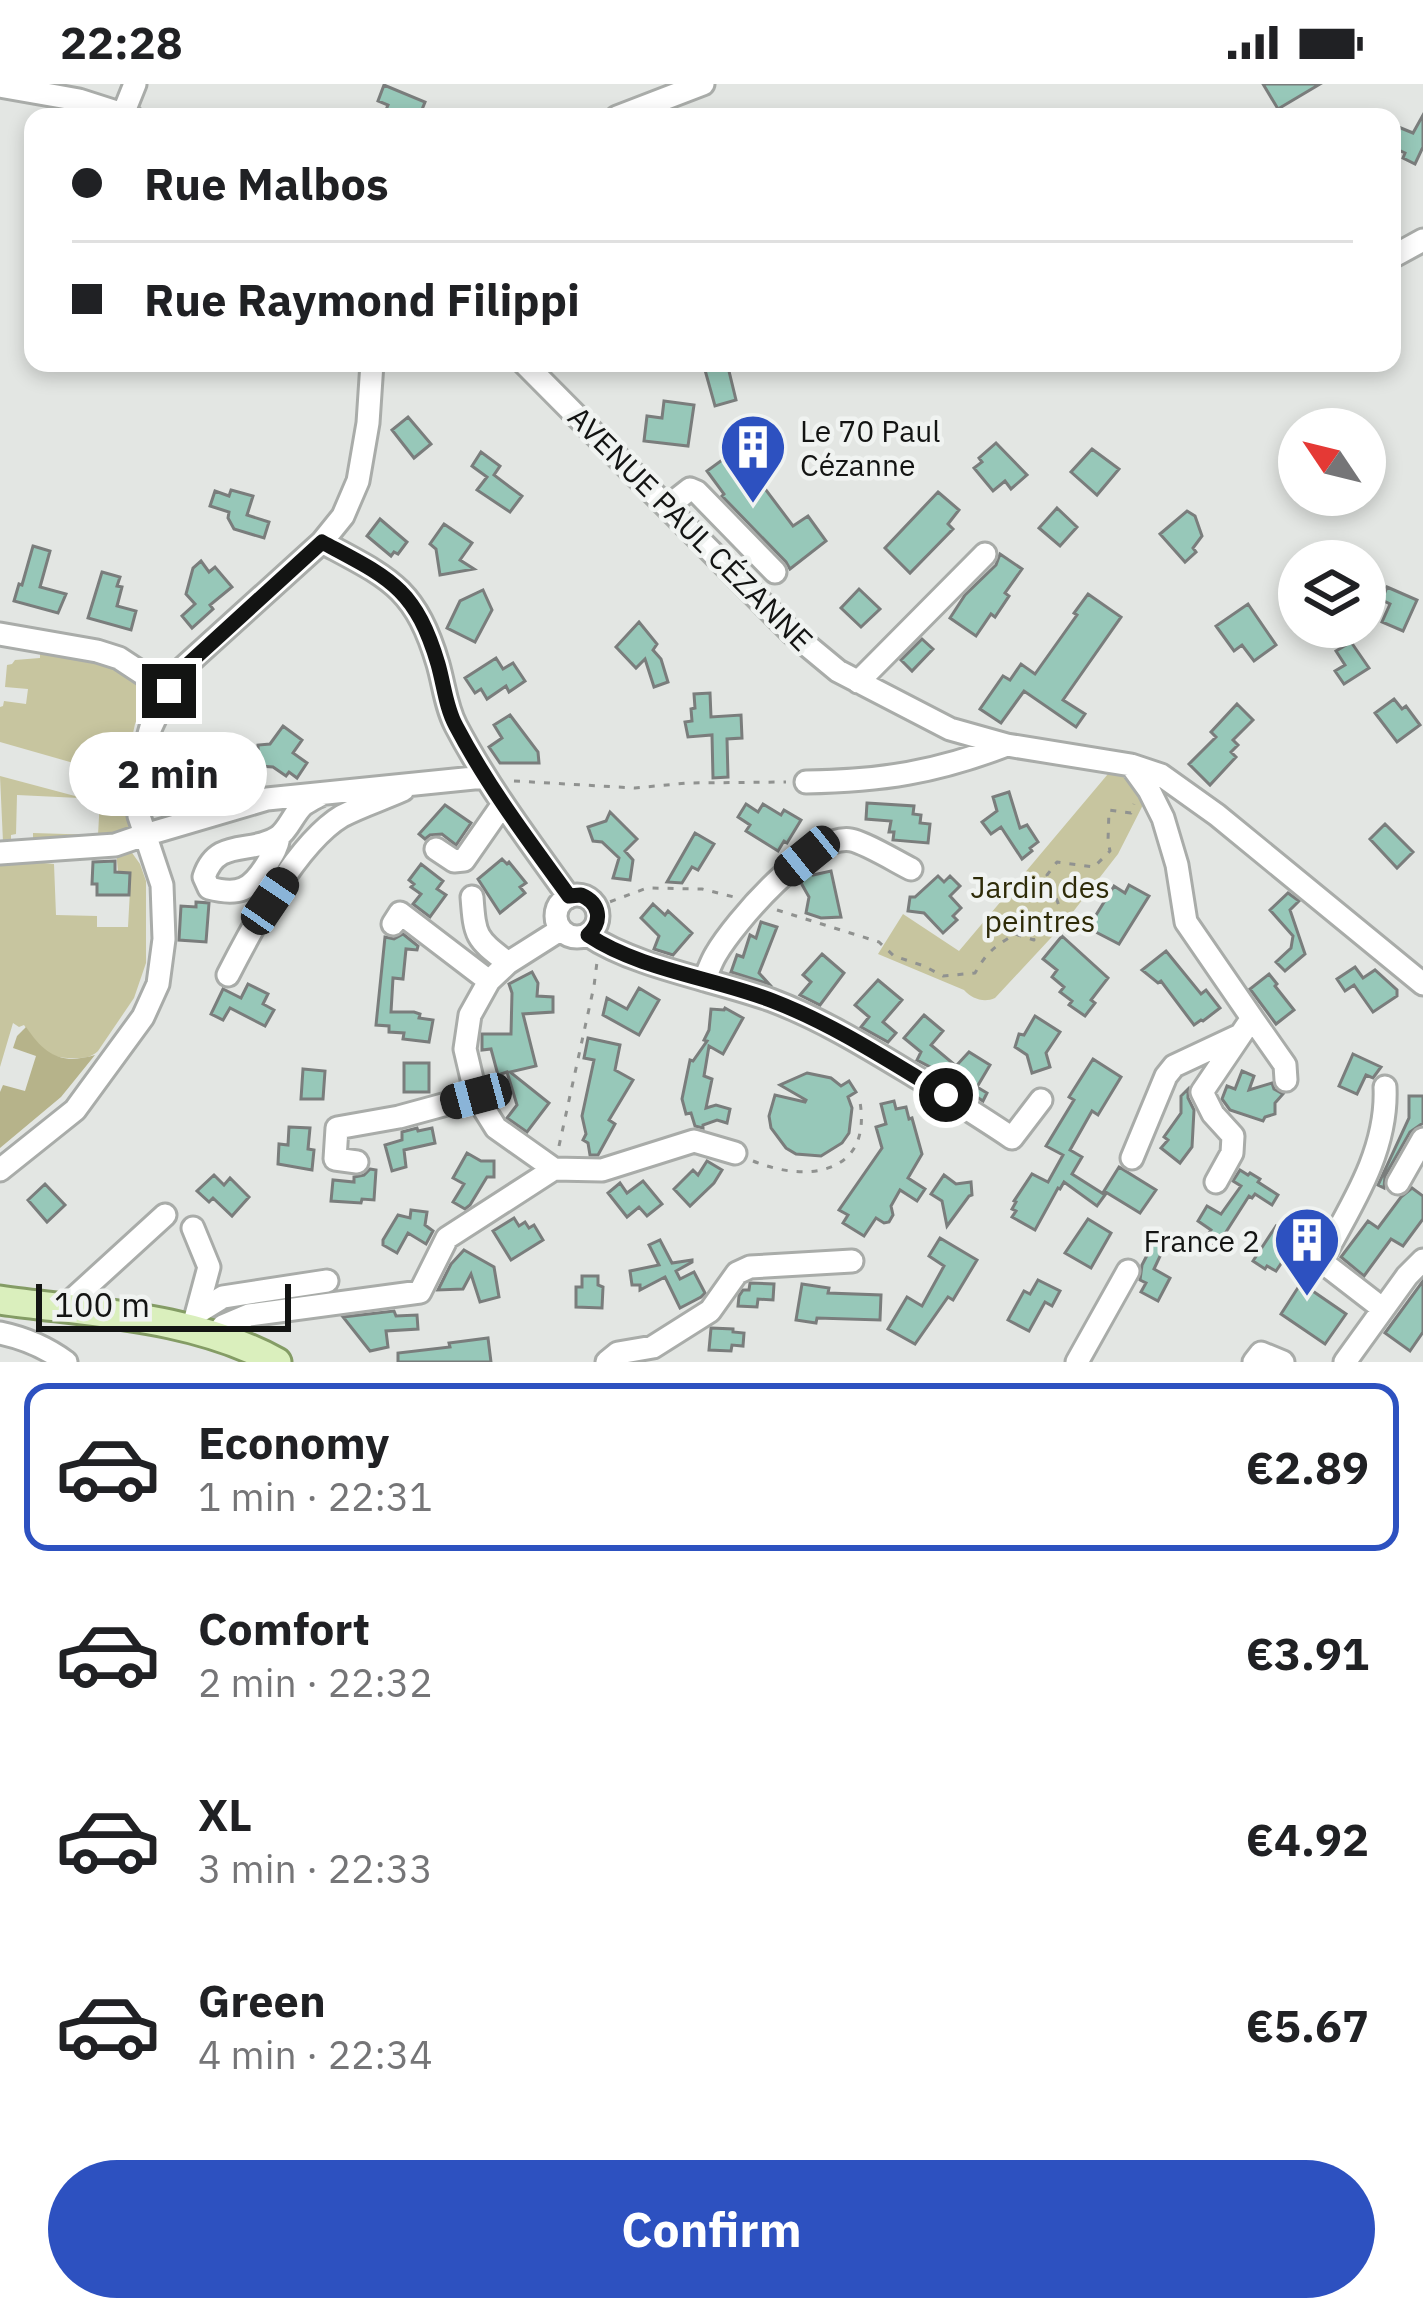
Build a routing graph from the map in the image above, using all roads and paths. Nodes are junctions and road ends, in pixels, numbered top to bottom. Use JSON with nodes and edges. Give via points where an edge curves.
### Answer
{"nodes":[{"id":1,"x":704,"y":84,"type":"edge"},
{"id":2,"x":0,"y":86,"type":"edge"},
{"id":3,"x":103,"y":108,"type":"edge"},
{"id":4,"x":641,"y":108,"type":"edge"},
{"id":5,"x":371,"y":372,"type":"edge"},
{"id":6,"x":533,"y":372,"type":"edge"},
{"id":7,"x":667,"y":507,"type":"junction"},
{"id":8,"x":322,"y":542,"type":"junction"},
{"id":9,"x":985,"y":554,"type":"dead end"},
{"id":10,"x":775,"y":572,"type":"dead end"},
{"id":11,"x":0,"y":634,"type":"edge"},
{"id":12,"x":858,"y":682,"type":"junction"},
{"id":13,"x":169,"y":691,"type":"junction"},
{"id":14,"x":1007,"y":745,"type":"junction"},
{"id":15,"x":1131,"y":765,"type":"junction"},
{"id":16,"x":486,"y":780,"type":"junction"},
{"id":17,"x":806,"y":782,"type":"joint"},
{"id":18,"x":418,"y":783,"type":"junction"},
{"id":19,"x":324,"y":793,"type":"junction"},
{"id":20,"x":1131,"y":796,"type":"dead end"},
{"id":21,"x":503,"y":804,"type":"junction"},
{"id":22,"x":150,"y":834,"type":"junction"},
{"id":23,"x":279,"y":837,"type":"dead end"},
{"id":24,"x":436,"y":849,"type":"dead end"},
{"id":25,"x":0,"y":853,"type":"edge"},
{"id":26,"x":911,"y":869,"type":"dead end"},
{"id":27,"x":569,"y":896,"type":"junction"},
{"id":28,"x":472,"y":897,"type":"dead end"},
{"id":29,"x":754,"y":903,"type":"junction"},
{"id":30,"x":596,"y":907,"type":"junction"},
{"id":31,"x":394,"y":924,"type":"dead end"},
{"id":32,"x":560,"y":930,"type":"junction"},
{"id":33,"x":593,"y":945,"type":"junction"},
{"id":34,"x":508,"y":963,"type":"junction"},
{"id":35,"x":228,"y":974,"type":"dead end"},
{"id":36,"x":704,"y":980,"type":"junction"},
{"id":37,"x":488,"y":981,"type":"junction"},
{"id":38,"x":1423,"y":984,"type":"edge"},
{"id":39,"x":1246,"y":1026,"type":"junction"},
{"id":40,"x":1286,"y":1080,"type":"dead end"},
{"id":41,"x":1385,"y":1087,"type":"dead end"},
{"id":42,"x":476,"y":1096,"type":"junction"},
{"id":43,"x":1041,"y":1100,"type":"dead end"},
{"id":44,"x":860,"y":1102,"type":"dead end"},
{"id":45,"x":1423,"y":1139,"type":"edge"},
{"id":46,"x":735,"y":1153,"type":"joint"},
{"id":47,"x":1132,"y":1159,"type":"dead end"},
{"id":48,"x":357,"y":1162,"type":"dead end"},
{"id":49,"x":554,"y":1169,"type":"junction"},
{"id":50,"x":0,"y":1170,"type":"edge"},
{"id":51,"x":1216,"y":1182,"type":"dead end"},
{"id":52,"x":1398,"y":1183,"type":"dead end"},
{"id":53,"x":165,"y":1215,"type":"dead end"},
{"id":54,"x":194,"y":1228,"type":"dead end"},
{"id":55,"x":1423,"y":1260,"type":"edge"},
{"id":56,"x":851,"y":1261,"type":"dead end"},
{"id":57,"x":1128,"y":1271,"type":"dead end"},
{"id":58,"x":327,"y":1280,"type":"dead end"},
{"id":59,"x":0,"y":1300,"type":"edge"},
{"id":60,"x":62,"y":1309,"type":"junction"},
{"id":61,"x":1383,"y":1309,"type":"junction"},
{"id":62,"x":202,"y":1326,"type":"junction"},
{"id":63,"x":0,"y":1333,"type":"edge"},
{"id":64,"x":66,"y":1362,"type":"edge"},
{"id":65,"x":277,"y":1362,"type":"edge"},
{"id":66,"x":607,"y":1362,"type":"edge"},
{"id":67,"x":1077,"y":1362,"type":"edge"},
{"id":68,"x":1254,"y":1362,"type":"edge"},
{"id":69,"x":1283,"y":1362,"type":"edge"},
{"id":70,"x":1346,"y":1362,"type":"edge"}],
"edges":[{"from":1,"to":4,"type":"street"},
{"from":2,"to":3,"type":"street"},
{"from":5,"to":8,"type":"street","via":[[358,482]]},
{"from":6,"to":7,"type":"street","name":"AVENUE PAUL CÉZANNE"},
{"from":7,"to":10,"type":"street","via":[[697,492]]},
{"from":7,"to":12,"type":"street","name":"AVENUE PAUL CÉZANNE","via":[[791,632]]},
{"from":8,"to":13,"type":"street","via":[[184,668]]},
{"from":8,"to":16,"type":"street","via":[[388,578],[417,609],[452,719]]},
{"from":9,"to":12,"type":"street"},
{"from":11,"to":13,"type":"street","via":[[119,658]]},
{"from":12,"to":14,"type":"street","name":"AVENUE PAUL CÉZANNE","via":[[950,729]]},
{"from":13,"to":22,"type":"street","via":[[142,759],[139,816]]},
{"from":14,"to":15,"type":"street","name":"AVENUE PAUL CÉZANNE"},
{"from":14,"to":17,"type":"street","via":[[903,776]]},
{"from":15,"to":38,"type":"street","name":"AVENUE PAUL CÉZANNE","via":[[1161,775],[1217,815]]},
{"from":15,"to":39,"type":"street","via":[[1163,818],[1186,922]]},
{"from":16,"to":17,"type":"path","via":[[634,788]]},
{"from":16,"to":18,"type":"street"},
{"from":16,"to":21,"type":"street"},
{"from":18,"to":19,"type":"street"},
{"from":18,"to":35,"type":"street","via":[[341,817],[311,841]]},
{"from":19,"to":22,"type":"street","via":[[267,799]]},
{"from":19,"to":23,"type":"street","via":[[303,805]]},
{"from":20,"to":29,"type":"path","via":[[1131,813],[1109,810],[1110,851],[1094,867],[1058,862],[1049,870],[1057,916],[1031,925],[1034,940],[1015,934],[994,947],[975,973],[943,976],[879,942]]},
{"from":21,"to":24,"type":"street","via":[[464,860]]},
{"from":21,"to":27,"type":"street"},
{"from":22,"to":25,"type":"street","via":[[64,857]]},
{"from":22,"to":50,"type":"street","via":[[163,907],[162,964],[150,1003],[75,1110]]},
{"from":26,"to":29,"type":"street","via":[[850,839],[831,843]]},
{"from":27,"to":30,"type":"street"},
{"from":27,"to":32,"type":"street","via":[[556,911]]},
{"from":28,"to":34,"type":"street","via":[[479,940]]},
{"from":29,"to":30,"type":"path","via":[[702,889],[646,888]]},
{"from":29,"to":36,"type":"street"},
{"from":30,"to":33,"type":"street"},
{"from":31,"to":37,"type":"street","via":[[400,914]]},
{"from":32,"to":33,"type":"street"},
{"from":32,"to":34,"type":"street"},
{"from":33,"to":36,"type":"street"},
{"from":33,"to":49,"type":"path","via":[[594,986]]},
{"from":34,"to":37,"type":"street"},
{"from":36,"to":43,"type":"street","via":[[826,1024],[1012,1138]]},
{"from":37,"to":42,"type":"street","via":[[470,1015],[465,1049]]},
{"from":39,"to":40,"type":"street","via":[[1285,1065]]},
{"from":39,"to":47,"type":"street","via":[[1174,1066]]},
{"from":39,"to":51,"type":"street","via":[[1202,1092],[1233,1136]]},
{"from":41,"to":61,"type":"street","via":[[1378,1148],[1321,1261]]},
{"from":42,"to":48,"type":"street","via":[[337,1128],[335,1159]]},
{"from":42,"to":49,"type":"street","via":[[496,1128]]},
{"from":44,"to":46,"type":"path","via":[[857,1137],[832,1168],[781,1171]]},
{"from":45,"to":52,"type":"street"},
{"from":46,"to":49,"type":"street","via":[[694,1141],[602,1170]]},
{"from":49,"to":62,"type":"street","via":[[447,1238],[420,1292]]},
{"from":53,"to":60,"type":"street"},
{"from":54,"to":62,"type":"street","via":[[208,1268]]},
{"from":55,"to":61,"type":"street"},
{"from":56,"to":66,"type":"street","via":[[750,1267],[710,1311],[653,1346]]},
{"from":57,"to":67,"type":"street"},
{"from":58,"to":62,"type":"street","via":[[223,1297]]},
{"from":59,"to":60,"type":"main road"},
{"from":60,"to":62,"type":"main road"},
{"from":61,"to":70,"type":"street"},
{"from":62,"to":65,"type":"main road"},
{"from":63,"to":64,"type":"street"},
{"from":68,"to":69,"type":"street","via":[[1261,1353]]}]}
